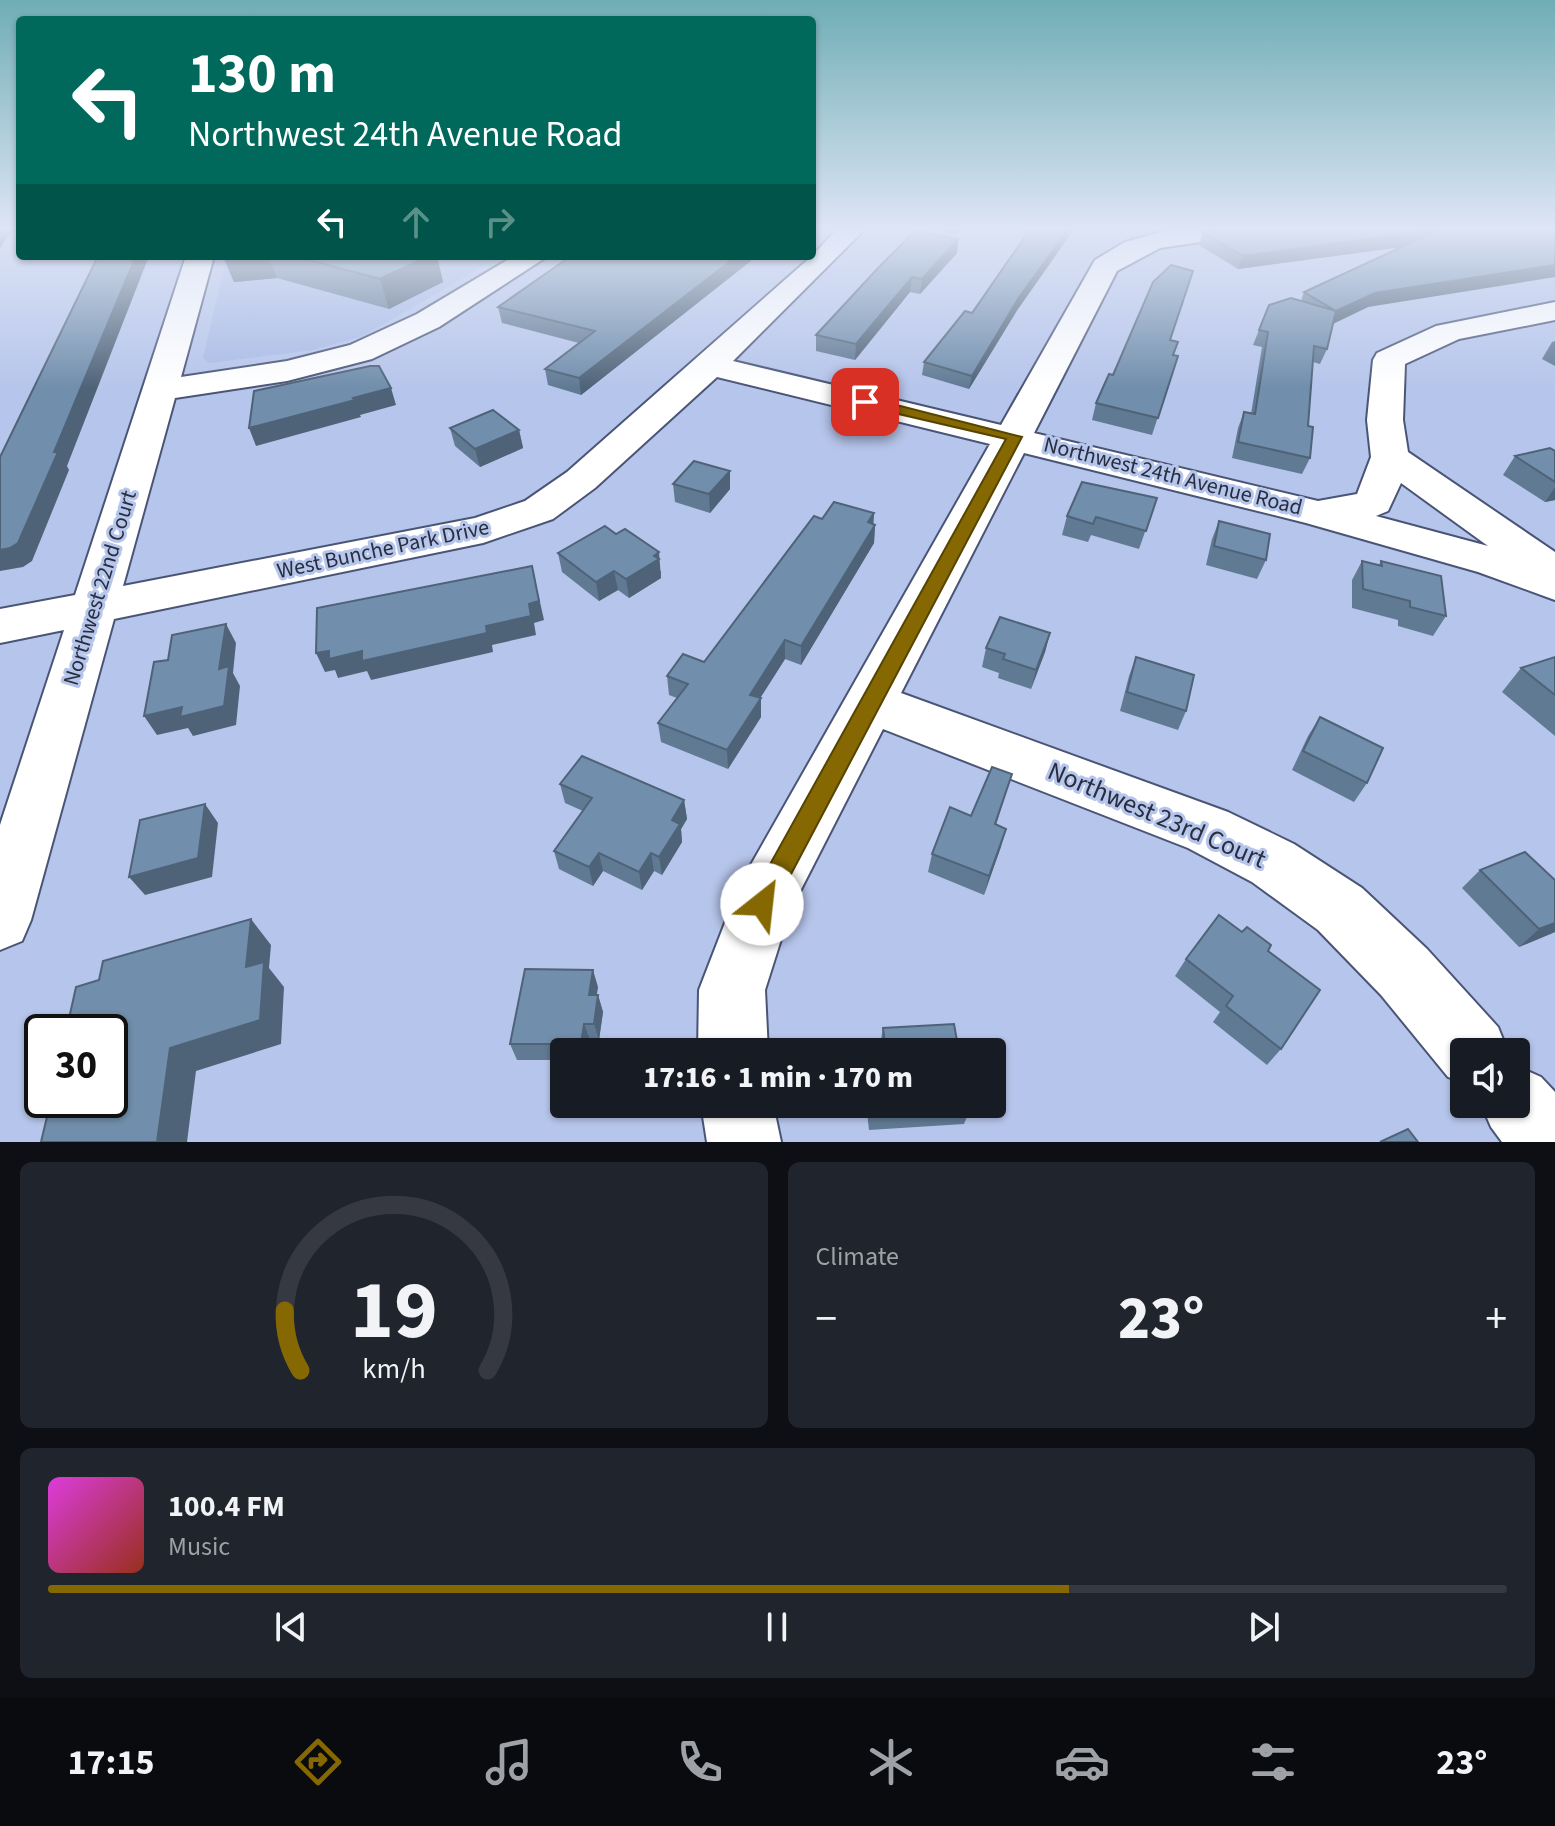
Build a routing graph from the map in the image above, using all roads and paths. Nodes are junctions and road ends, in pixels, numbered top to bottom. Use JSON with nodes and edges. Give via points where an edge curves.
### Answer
{"nodes":[{"id":1,"x":193,"y":281,"type":"edge"},
{"id":2,"x":492,"y":281,"type":"edge"},
{"id":3,"x":797,"y":281,"type":"edge"},
{"id":4,"x":1097,"y":281,"type":"edge"},
{"id":5,"x":1555,"y":311,"type":"edge"},
{"id":6,"x":710,"y":365,"type":"junction"},
{"id":7,"x":161,"y":390,"type":"junction"},
{"id":8,"x":1015,"y":437,"type":"junction"},
{"id":9,"x":1381,"y":482,"type":"junction"},
{"id":10,"x":1317,"y":513,"type":"junction"},
{"id":11,"x":1411,"y":538,"type":"junction"},
{"id":12,"x":1506,"y":554,"type":"junction"},
{"id":13,"x":1555,"y":573,"type":"edge"},
{"id":14,"x":1555,"y":585,"type":"edge"},
{"id":15,"x":93,"y":608,"type":"junction"},
{"id":16,"x":0,"y":626,"type":"edge"},
{"id":17,"x":872,"y":703,"type":"junction"},
{"id":18,"x":0,"y":920,"type":"edge"},
{"id":19,"x":733,"y":1038,"type":"edge"},
{"id":20,"x":1461,"y":1038,"type":"edge"},
{"id":21,"x":740,"y":1118,"type":"edge"},
{"id":22,"x":1530,"y":1118,"type":"edge"},
{"id":23,"x":744,"y":1142,"type":"edge"},
{"id":24,"x":1550,"y":1142,"type":"edge"}],
"edges":[{"from":1,"to":7,"type":"street","name":"Northwest 22nd Court"},
{"from":2,"to":7,"type":"street","via":[[404,334],[360,352],[305,367]]},
{"from":3,"to":6,"type":"street","name":"West Bunche Park Drive"},
{"from":4,"to":8,"type":"street"},
{"from":5,"to":9,"type":"street","via":[[1445,333],[1410,344],[1389,360]]},
{"from":6,"to":8,"type":"street","name":"Northwest 24th Avenue Road"},
{"from":6,"to":15,"type":"street","name":"West Bunche Park Drive","via":[[581,480],[539,510],[483,530]]},
{"from":7,"to":15,"type":"street","name":"Northwest 22nd Court"},
{"from":8,"to":10,"type":"street","name":"Northwest 24th Avenue Road"},
{"from":8,"to":17,"type":"street"},
{"from":9,"to":10,"type":"street","via":[[1359,508]]},
{"from":9,"to":11,"type":"street","via":[[1383,517]]},
{"from":9,"to":12,"type":"street","via":[[1434,488]]},
{"from":10,"to":11,"type":"street","name":"Northwest 24th Avenue Road"},
{"from":11,"to":12,"type":"street","name":"Northwest 24th Avenue Road"},
{"from":12,"to":13,"type":"street"},
{"from":12,"to":14,"type":"street","name":"Northwest 24th Avenue Road"},
{"from":15,"to":16,"type":"street","name":"West Bunche Park Drive"},
{"from":15,"to":18,"type":"street","name":"Northwest 22nd Court"},
{"from":17,"to":19,"type":"street","via":[[762,904],[732,990]]},
{"from":17,"to":20,"type":"street","name":"Northwest 23rd Court","via":[[1208,830],[1273,863],[1340,909]]},
{"from":21,"to":23,"type":"street"},
{"from":22,"to":24,"type":"street"}]}
